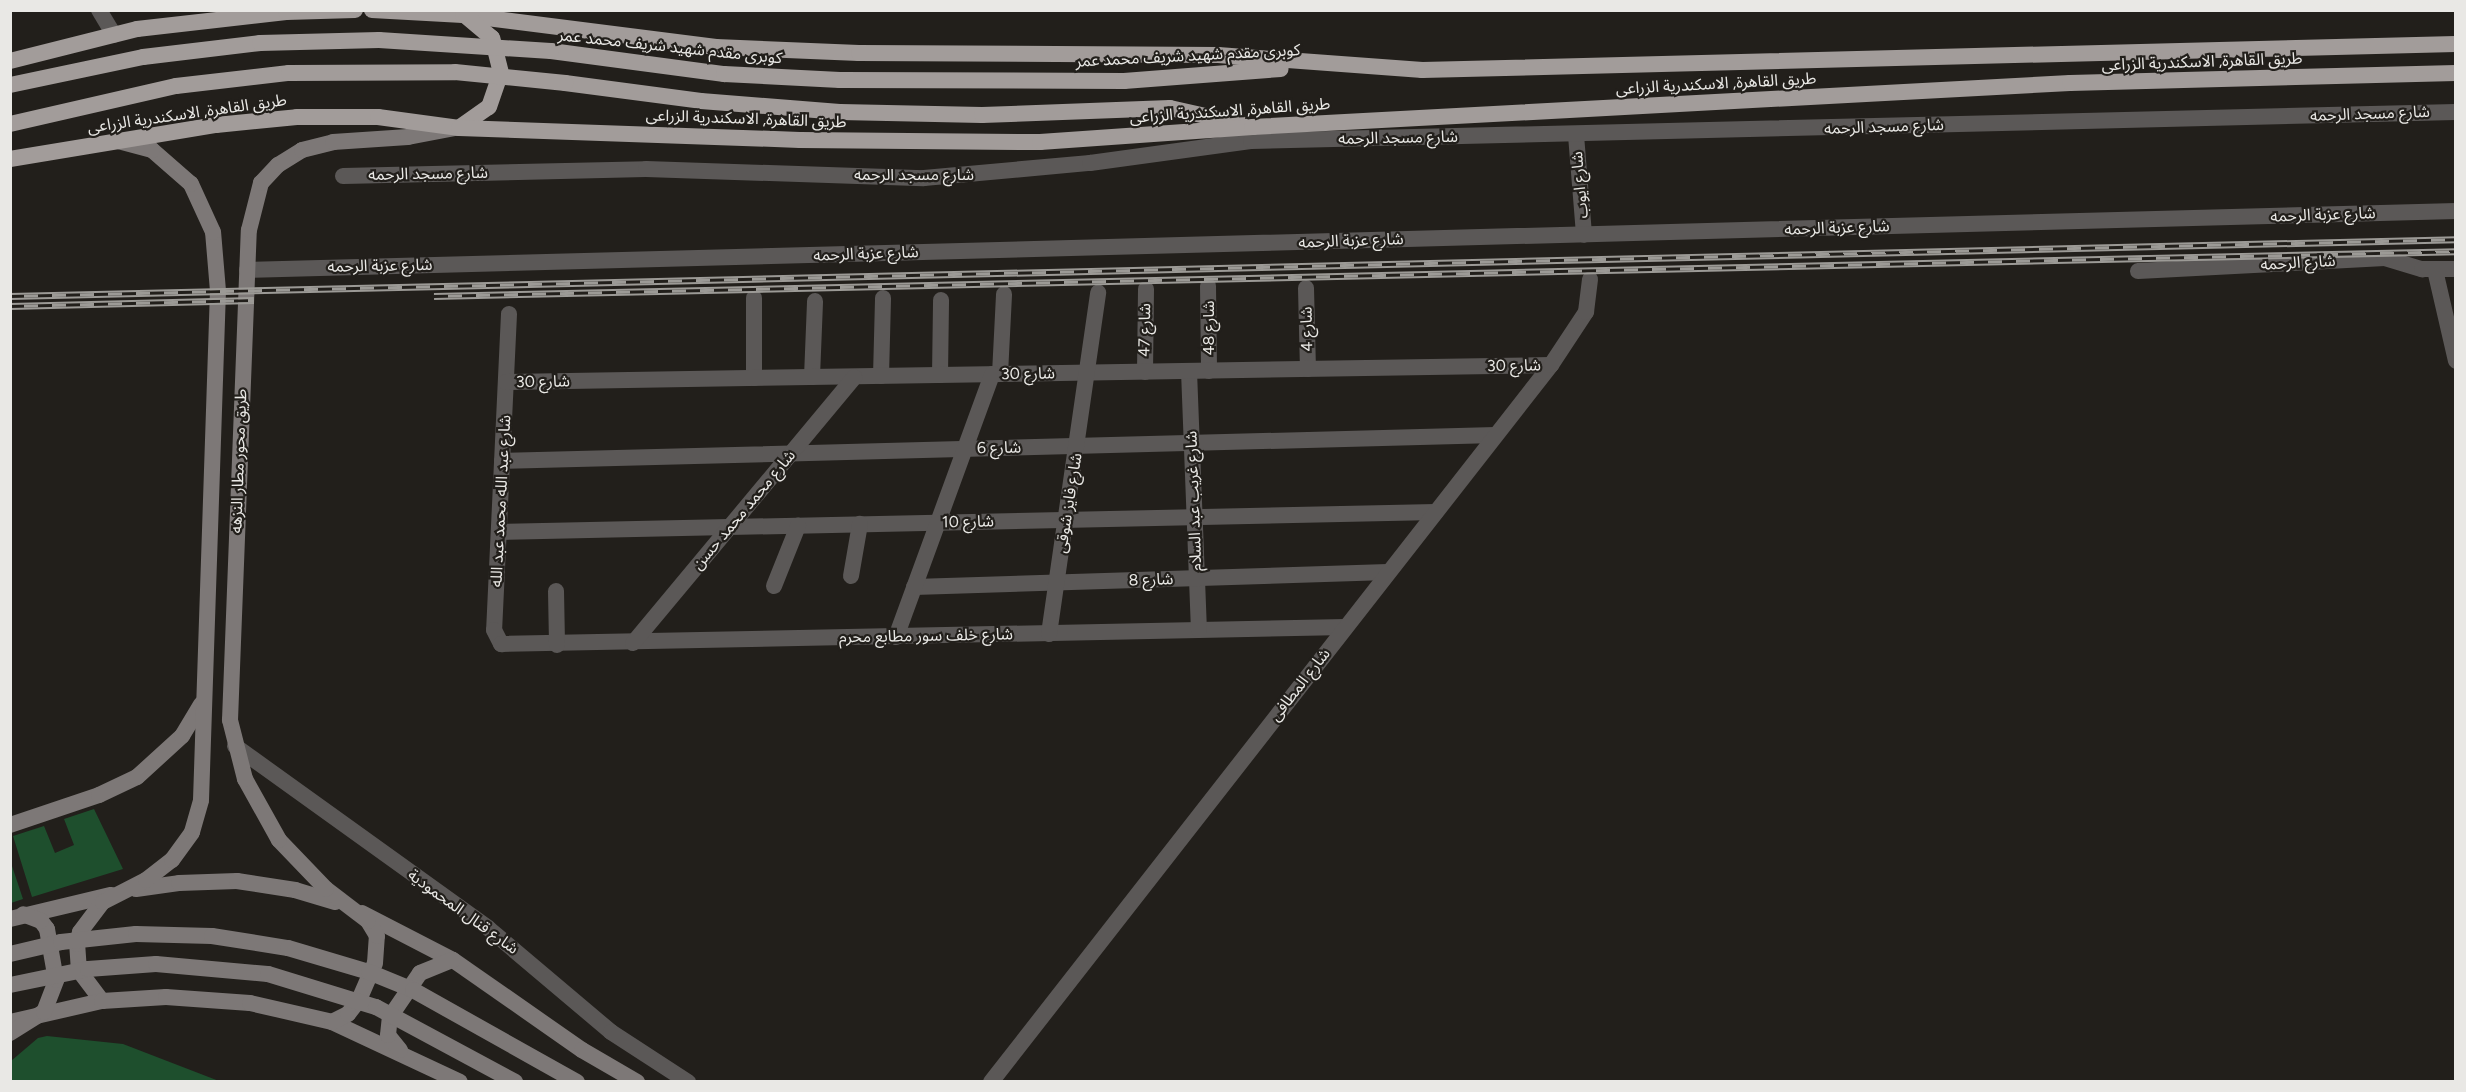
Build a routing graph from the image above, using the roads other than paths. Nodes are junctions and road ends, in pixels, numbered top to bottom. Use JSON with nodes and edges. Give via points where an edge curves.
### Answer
{"nodes":[{"id":1,"x":99,"y":10,"type":"edge"},
{"id":2,"x":355,"y":10,"type":"edge"},
{"id":3,"x":372,"y":10,"type":"edge"},
{"id":4,"x":464,"y":15,"type":"junction"},
{"id":5,"x":114,"y":35,"type":"junction"},
{"id":6,"x":2456,"y":44,"type":"edge"},
{"id":7,"x":11,"y":60,"type":"edge"},
{"id":8,"x":1330,"y":65,"type":"junction"},
{"id":9,"x":2456,"y":73,"type":"edge"},
{"id":10,"x":10,"y":85,"type":"edge"},
{"id":11,"x":2456,"y":112,"type":"edge"},
{"id":12,"x":10,"y":124,"type":"edge"},
{"id":13,"x":1252,"y":127,"type":"junction"},
{"id":14,"x":459,"y":128,"type":"junction"},
{"id":15,"x":1576,"y":135,"type":"junction"},
{"id":16,"x":118,"y":141,"type":"junction"},
{"id":17,"x":10,"y":159,"type":"edge"},
{"id":18,"x":343,"y":176,"type":"dead end"},
{"id":19,"x":2456,"y":211,"type":"edge"},
{"id":20,"x":1584,"y":235,"type":"junction"},
{"id":21,"x":2456,"y":269,"type":"edge"},
{"id":22,"x":248,"y":270,"type":"junction"},
{"id":23,"x":2436,"y":270,"type":"junction"},
{"id":24,"x":2138,"y":271,"type":"dead end"},
{"id":25,"x":1590,"y":279,"type":"dead end"},
{"id":26,"x":1208,"y":286,"type":"dead end"},
{"id":27,"x":1306,"y":288,"type":"dead end"},
{"id":28,"x":1146,"y":289,"type":"dead end"},
{"id":29,"x":1098,"y":293,"type":"dead end"},
{"id":30,"x":1004,"y":294,"type":"dead end"},
{"id":31,"x":754,"y":298,"type":"dead end"},
{"id":32,"x":883,"y":298,"type":"dead end"},
{"id":33,"x":941,"y":300,"type":"dead end"},
{"id":34,"x":816,"y":301,"type":"dead end"},
{"id":35,"x":509,"y":314,"type":"dead end"},
{"id":36,"x":2455,"y":360,"type":"edge"},
{"id":37,"x":1551,"y":365,"type":"junction"},
{"id":38,"x":1308,"y":369,"type":"junction"},
{"id":39,"x":1189,"y":371,"type":"junction"},
{"id":40,"x":1209,"y":371,"type":"junction"},
{"id":41,"x":1145,"y":372,"type":"junction"},
{"id":42,"x":1089,"y":373,"type":"junction"},
{"id":43,"x":996,"y":374,"type":"junction"},
{"id":44,"x":940,"y":375,"type":"junction"},
{"id":45,"x":855,"y":376,"type":"junction"},
{"id":46,"x":881,"y":376,"type":"junction"},
{"id":47,"x":812,"y":377,"type":"junction"},
{"id":48,"x":754,"y":378,"type":"junction"},
{"id":49,"x":506,"y":382,"type":"junction"},
{"id":50,"x":1496,"y":435,"type":"junction"},
{"id":51,"x":1192,"y":443,"type":"junction"},
{"id":52,"x":1077,"y":446,"type":"junction"},
{"id":53,"x":965,"y":449,"type":"junction"},
{"id":54,"x":791,"y":453,"type":"junction"},
{"id":55,"x":502,"y":461,"type":"junction"},
{"id":56,"x":1436,"y":512,"type":"junction"},
{"id":57,"x":1195,"y":517,"type":"junction"},
{"id":58,"x":1066,"y":520,"type":"junction"},
{"id":59,"x":938,"y":523,"type":"junction"},
{"id":60,"x":860,"y":524,"type":"junction"},
{"id":61,"x":798,"y":526,"type":"junction"},
{"id":62,"x":729,"y":527,"type":"junction"},
{"id":63,"x":499,"y":532,"type":"junction"},
{"id":64,"x":1388,"y":572,"type":"junction"},
{"id":65,"x":851,"y":576,"type":"dead end"},
{"id":66,"x":1197,"y":578,"type":"junction"},
{"id":67,"x":1057,"y":583,"type":"junction"},
{"id":68,"x":774,"y":586,"type":"dead end"},
{"id":69,"x":914,"y":587,"type":"junction"},
{"id":70,"x":556,"y":591,"type":"dead end"},
{"id":71,"x":1346,"y":627,"type":"junction"},
{"id":72,"x":1199,"y":630,"type":"junction"},
{"id":73,"x":1049,"y":634,"type":"junction"},
{"id":74,"x":896,"y":637,"type":"junction"},
{"id":75,"x":633,"y":643,"type":"junction"},
{"id":76,"x":557,"y":645,"type":"junction"},
{"id":77,"x":506,"y":646,"type":"joint"},
{"id":78,"x":203,"y":701,"type":"junction"},
{"id":79,"x":235,"y":746,"type":"junction"},
{"id":80,"x":10,"y":825,"type":"edge"},
{"id":81,"x":113,"y":894,"type":"junction"},
{"id":82,"x":354,"y":910,"type":"junction"},
{"id":83,"x":17,"y":916,"type":"edge"},
{"id":84,"x":10,"y":954,"type":"edge"},
{"id":85,"x":453,"y":960,"type":"junction"},
{"id":86,"x":10,"y":985,"type":"edge"},
{"id":87,"x":102,"y":1001,"type":"junction"},
{"id":88,"x":44,"y":1012,"type":"junction"},
{"id":89,"x":10,"y":1022,"type":"edge"},
{"id":90,"x":332,"y":1022,"type":"junction"},
{"id":91,"x":10,"y":1034,"type":"edge"},
{"id":92,"x":401,"y":1051,"type":"junction"},
{"id":93,"x":460,"y":1082,"type":"edge"},
{"id":94,"x":515,"y":1082,"type":"edge"},
{"id":95,"x":577,"y":1082,"type":"edge"},
{"id":96,"x":637,"y":1082,"type":"edge"},
{"id":97,"x":688,"y":1082,"type":"edge"},
{"id":98,"x":991,"y":1082,"type":"edge"}],
"edges":[{"from":1,"to":5,"type":"street"},
{"from":2,"to":5,"type":"highway","via":[[286,12]]},
{"from":3,"to":4,"type":"highway","name":"طريق القاهرة, الاسكندرية الزراعى"},
{"from":4,"to":8,"type":"highway","name":"طريق القاهرة, الاسكندرية الزراعى","via":[[716,47],[859,53],[1218,55]]},
{"from":4,"to":14,"type":"highway","via":[[492,38],[501,73],[489,107]]},
{"from":5,"to":7,"type":"highway"},
{"from":6,"to":8,"type":"highway","name":"طريق القاهرة, الاسكندرية الزراعى","via":[[1434,70]]},
{"from":8,"to":10,"type":"highway","name":"كوبرى مقدم شهيد شريف محمد عمر","bridge":true,"via":[[1125,81],[840,80],[712,72],[437,41],[260,43],[143,57]]},
{"from":9,"to":13,"type":"highway","name":"طريق القاهرة, الاسكندرية الزراعى","via":[[2070,83]]},
{"from":11,"to":15,"type":"street","name":"شارع مسجد الرحمه"},
{"from":12,"to":13,"type":"highway","bridge":true,"via":[[177,86],[289,73],[444,72],[701,101],[840,112],[982,115],[1170,108]]},
{"from":13,"to":14,"type":"highway","name":"طريق القاهرة, الاسكندرية الزراعى","via":[[1040,142],[800,140]]},
{"from":14,"to":16,"type":"highway","name":"طريق القاهرة, الاسكندرية الزراعى","via":[[378,117],[297,117]]},
{"from":14,"to":22,"type":"main road","name":"طريق محور مطار النزهه","via":[[408,137],[333,142],[288,158],[265,178],[255,198]]},
{"from":15,"to":18,"type":"street","name":"شارع مسجد الرحمه","via":[[1251,141],[1078,165],[924,178],[646,169]]},
{"from":15,"to":20,"type":"street","name":"شارع ايوب"},
{"from":16,"to":17,"type":"highway","name":"طريق القاهرة, الاسكندرية الزراعى"},
{"from":16,"to":78,"type":"main road","name":"طريق محور مطار النزهه","via":[[152,150],[179,171],[201,198],[213,232],[218,291]]},
{"from":19,"to":20,"type":"street","name":"شارع عزبة الرحمه"},
{"from":20,"to":22,"type":"street","name":"شارع عزبة الرحمه"},
{"from":21,"to":23,"type":"street","name":"شارع الرحمه"},
{"from":22,"to":79,"type":"main road","name":"طريق محور مطار النزهه","via":[[228,694]]},
{"from":23,"to":24,"type":"street","name":"شارع الرحمه","via":[[2385,258]]},
{"from":23,"to":36,"type":"street"},
{"from":25,"to":37,"type":"street","name":"شارع المطافى","via":[[1586,312]]},
{"from":26,"to":40,"type":"street","name":"شارع 48"},
{"from":27,"to":38,"type":"street","name":"شارع 4"},
{"from":28,"to":41,"type":"street","name":"شارع 47"},
{"from":29,"to":42,"type":"street","name":"شارع فايز شوقى"},
{"from":30,"to":43,"type":"street"},
{"from":31,"to":48,"type":"street"},
{"from":32,"to":46,"type":"street"},
{"from":33,"to":44,"type":"street"},
{"from":34,"to":47,"type":"street"},
{"from":35,"to":49,"type":"street","name":"شارع عبد الله محمد عبد الله"},
{"from":37,"to":38,"type":"street","name":"شارع 30"},
{"from":37,"to":50,"type":"street","name":"شارع المطافى"},
{"from":38,"to":40,"type":"street","name":"شارع 30"},
{"from":39,"to":40,"type":"street","name":"شارع 30"},
{"from":39,"to":41,"type":"street","name":"شارع 30"},
{"from":39,"to":51,"type":"street","name":"شارع غريب عبد السلام"},
{"from":41,"to":42,"type":"street","name":"شارع 30"},
{"from":42,"to":43,"type":"street","name":"شارع 30"},
{"from":42,"to":52,"type":"street","name":"شارع فايز شوقى"},
{"from":43,"to":44,"type":"street","name":"شارع 30"},
{"from":43,"to":53,"type":"street"},
{"from":44,"to":46,"type":"street","name":"شارع 30"},
{"from":45,"to":46,"type":"street","name":"شارع 30"},
{"from":45,"to":47,"type":"street","name":"شارع 30"},
{"from":45,"to":54,"type":"street","name":"شارع محمد محمد حسن"},
{"from":47,"to":48,"type":"street","name":"شارع 30"},
{"from":48,"to":49,"type":"street","name":"شارع 30"},
{"from":49,"to":55,"type":"street","name":"شارع عبد الله محمد عبد الله"},
{"from":50,"to":51,"type":"street","name":"شارع 6"},
{"from":50,"to":56,"type":"street","name":"شارع المطافى"},
{"from":51,"to":52,"type":"street","name":"شارع 6"},
{"from":51,"to":57,"type":"street","name":"شارع غريب عبد السلام"},
{"from":52,"to":53,"type":"street","name":"شارع 6"},
{"from":52,"to":58,"type":"street","name":"شارع فايز شوقى"},
{"from":53,"to":54,"type":"street","name":"شارع 6"},
{"from":53,"to":59,"type":"street"},
{"from":54,"to":55,"type":"street","name":"شارع 6"},
{"from":54,"to":62,"type":"street","name":"شارع محمد محمد حسن"},
{"from":55,"to":63,"type":"street","name":"شارع عبد الله محمد عبد الله"},
{"from":56,"to":57,"type":"street","name":"شارع 10"},
{"from":56,"to":64,"type":"street","name":"شارع المطافى"},
{"from":57,"to":58,"type":"street","name":"شارع 10"},
{"from":57,"to":66,"type":"street","name":"شارع غريب عبد السلام"},
{"from":58,"to":59,"type":"street","name":"شارع 10"},
{"from":58,"to":67,"type":"street","name":"شارع فايز شوقى"},
{"from":59,"to":60,"type":"street","name":"شارع 10"},
{"from":59,"to":69,"type":"street"},
{"from":60,"to":61,"type":"street","name":"شارع 10"},
{"from":60,"to":65,"type":"street"},
{"from":61,"to":62,"type":"street","name":"شارع 10"},
{"from":61,"to":68,"type":"street"},
{"from":62,"to":63,"type":"street","name":"شارع 10"},
{"from":62,"to":75,"type":"street","name":"شارع محمد محمد حسن"},
{"from":63,"to":77,"type":"street","name":"شارع عبد الله محمد عبد الله","via":[[494,636]]},
{"from":64,"to":66,"type":"street","name":"شارع 8"},
{"from":64,"to":71,"type":"street","name":"شارع المطافى"},
{"from":66,"to":67,"type":"street","name":"شارع 8"},
{"from":66,"to":72,"type":"street","name":"شارع غريب عبد السلام"},
{"from":67,"to":69,"type":"street","name":"شارع 8"},
{"from":67,"to":73,"type":"street","name":"شارع فايز شوقى"},
{"from":69,"to":74,"type":"street"},
{"from":70,"to":76,"type":"street"},
{"from":71,"to":72,"type":"street","name":"شارع خلف سور مطابع محرم"},
{"from":71,"to":98,"type":"street","name":"شارع المطافى"},
{"from":72,"to":73,"type":"street","name":"شارع خلف سور مطابع محرم"},
{"from":73,"to":74,"type":"street","name":"شارع خلف سور مطابع محرم"},
{"from":74,"to":75,"type":"street","name":"شارع خلف سور مطابع محرم"},
{"from":75,"to":76,"type":"street","name":"شارع خلف سور مطابع محرم"},
{"from":76,"to":77,"type":"street","name":"شارع خلف سور مطابع محرم"},
{"from":78,"to":80,"type":"main road","via":[[182,736],[137,777],[99,795]]},
{"from":78,"to":81,"type":"main road","name":"طريق محور مطار النزهه","via":[[202,783],[192,832],[160,871]]},
{"from":79,"to":82,"type":"main road","name":"طريق محور مطار النزهه","via":[[245,779],[279,840],[301,866]]},
{"from":79,"to":97,"type":"street","name":"شارع قنال المحمودية","via":[[488,928],[611,1032]]},
{"from":81,"to":82,"type":"main road","via":[[179,883],[237,881],[295,890]]},
{"from":81,"to":83,"type":"main road"},
{"from":81,"to":87,"type":"main road","via":[[87,920],[77,944],[79,971]]},
{"from":82,"to":85,"type":"main road"},
{"from":82,"to":90,"type":"main road","via":[[373,928],[378,954],[354,1007]]},
{"from":83,"to":88,"type":"main road","via":[[41,921],[51,940],[56,980]]},
{"from":84,"to":95,"type":"main road","bridge":true,"via":[[61,942],[136,934],[212,936],[288,948],[369,972],[413,990]]},
{"from":85,"to":92,"type":"main road","via":[[420,973],[390,1017],[388,1035]]},
{"from":85,"to":96,"type":"main road","via":[[574,1044]]},
{"from":86,"to":94,"type":"main road","bridge":true,"via":[[88,969],[156,964],[268,974],[376,1007]]},
{"from":87,"to":88,"type":"main road"},
{"from":87,"to":90,"type":"main road","via":[[208,998],[250,1003]]},
{"from":88,"to":89,"type":"main road"},
{"from":88,"to":91,"type":"main road"},
{"from":90,"to":92,"type":"main road"},
{"from":92,"to":93,"type":"main road"}]}
